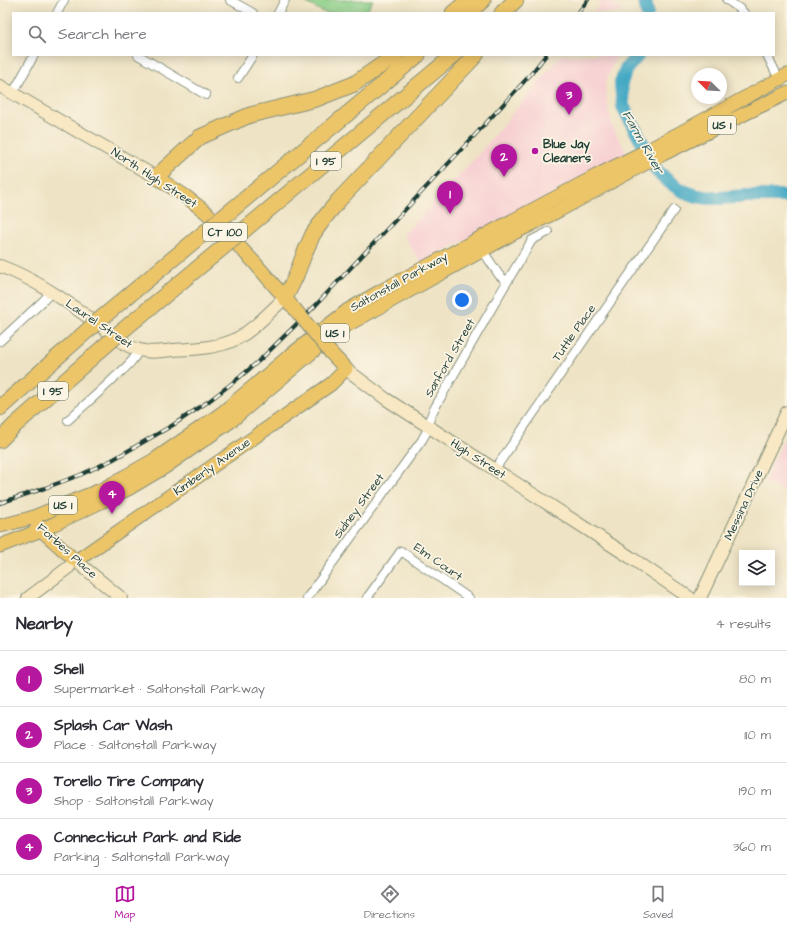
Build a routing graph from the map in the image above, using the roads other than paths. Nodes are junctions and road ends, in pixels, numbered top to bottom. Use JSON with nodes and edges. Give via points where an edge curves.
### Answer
{"nodes":[{"id":1,"x":64,"y":0,"type":"edge"},
{"id":2,"x":230,"y":0,"type":"edge"},
{"id":3,"x":285,"y":0,"type":"edge"},
{"id":4,"x":469,"y":0,"type":"edge"},
{"id":5,"x":483,"y":0,"type":"edge"},
{"id":6,"x":516,"y":0,"type":"edge"},
{"id":7,"x":524,"y":0,"type":"edge"},
{"id":8,"x":728,"y":0,"type":"edge"},
{"id":9,"x":60,"y":12,"type":"edge"},
{"id":10,"x":250,"y":12,"type":"edge"},
{"id":11,"x":279,"y":12,"type":"edge"},
{"id":12,"x":453,"y":12,"type":"edge"},
{"id":13,"x":469,"y":12,"type":"edge"},
{"id":14,"x":503,"y":12,"type":"edge"},
{"id":15,"x":515,"y":12,"type":"edge"},
{"id":16,"x":743,"y":12,"type":"edge"},
{"id":17,"x":33,"y":56,"type":"edge"},
{"id":18,"x":140,"y":56,"type":"edge"},
{"id":19,"x":252,"y":56,"type":"edge"},
{"id":20,"x":395,"y":56,"type":"edge"},
{"id":21,"x":417,"y":56,"type":"edge"},
{"id":22,"x":453,"y":56,"type":"edge"},
{"id":23,"x":475,"y":56,"type":"edge"},
{"id":24,"x":768,"y":56,"type":"edge"},
{"id":25,"x":783,"y":77,"type":"edge"},
{"id":26,"x":238,"y":78,"type":"dead end"},
{"id":27,"x":0,"y":86,"type":"edge"},
{"id":28,"x":787,"y":92,"type":"edge"},
{"id":29,"x":13,"y":93,"type":"junction"},
{"id":30,"x":206,"y":95,"type":"dead end"},
{"id":31,"x":649,"y":155,"type":"junction"},
{"id":32,"x":156,"y":177,"type":"junction"},
{"id":33,"x":674,"y":210,"type":"dead end"},
{"id":34,"x":548,"y":232,"type":"dead end"},
{"id":35,"x":483,"y":251,"type":"junction"},
{"id":36,"x":0,"y":266,"type":"edge"},
{"id":37,"x":507,"y":282,"type":"junction"},
{"id":38,"x":51,"y":292,"type":"junction"},
{"id":39,"x":289,"y":303,"type":"junction"},
{"id":40,"x":0,"y":341,"type":"edge"},
{"id":41,"x":139,"y":350,"type":"junction"},
{"id":42,"x":346,"y":369,"type":"junction"},
{"id":43,"x":0,"y":408,"type":"edge"},
{"id":44,"x":787,"y":412,"type":"edge"},
{"id":45,"x":68,"y":420,"type":"dead end"},
{"id":46,"x":428,"y":426,"type":"junction"},
{"id":47,"x":0,"y":440,"type":"edge"},
{"id":48,"x":494,"y":469,"type":"junction"},
{"id":49,"x":31,"y":518,"type":"junction"},
{"id":50,"x":0,"y":526,"type":"edge"},
{"id":51,"x":41,"y":530,"type":"junction"},
{"id":52,"x":0,"y":546,"type":"edge"},
{"id":53,"x":72,"y":564,"type":"junction"},
{"id":54,"x":309,"y":595,"type":"edge"},
{"id":55,"x":28,"y":598,"type":"edge"},
{"id":56,"x":121,"y":598,"type":"edge"},
{"id":57,"x":319,"y":598,"type":"edge"},
{"id":58,"x":367,"y":598,"type":"edge"},
{"id":59,"x":469,"y":598,"type":"edge"},
{"id":60,"x":690,"y":598,"type":"edge"},
{"id":61,"x":700,"y":598,"type":"edge"}],
"edges":[{"from":1,"to":9,"type":"street"},
{"from":2,"to":10,"type":"street"},
{"from":3,"to":11,"type":"street"},
{"from":4,"to":12,"type":"highway"},
{"from":5,"to":13,"type":"highway"},
{"from":6,"to":14,"type":"highway"},
{"from":7,"to":15,"type":"highway"},
{"from":8,"to":16,"type":"street"},
{"from":17,"to":29,"type":"street"},
{"from":18,"to":30,"type":"street"},
{"from":19,"to":26,"type":"street"},
{"from":20,"to":32,"type":"highway","via":[[354,84],[316,99],[250,115],[200,137]]},
{"from":21,"to":43,"type":"highway","number":"I 95","bridge":true,"via":[[104,316]]},
{"from":22,"to":47,"type":"highway","number":"I 95","bridge":true,"via":[[123,330]]},
{"from":23,"to":39,"type":"highway","via":[[324,217],[309,242],[295,278]]},
{"from":24,"to":25,"type":"street"},
{"from":25,"to":28,"type":"main road"},
{"from":25,"to":31,"type":"main road","name":"Saltonstall Parkway","number":"US 1"},
{"from":27,"to":29,"type":"main road","name":"North High Street","number":"CT 100"},
{"from":28,"to":31,"type":"main road","name":"Saltonstall Parkway","number":"US 1"},
{"from":29,"to":32,"type":"main road","name":"North High Street","number":"CT 100"},
{"from":31,"to":35,"type":"main road","name":"Saltonstall Parkway","number":"US 1","via":[[558,211]]},
{"from":31,"to":49,"type":"main road","name":"Saltonstall Parkway","number":"US 1","via":[[596,176],[348,310],[222,413],[154,460],[102,489]]},
{"from":32,"to":39,"type":"main road","name":"North High Street","number":"CT 100","via":[[207,213]]},
{"from":33,"to":48,"type":"street","name":"Tuttle Place"},
{"from":34,"to":37,"type":"street","name":"Sanford Street","via":[[532,240]]},
{"from":35,"to":37,"type":"street","via":[[499,275]]},
{"from":35,"to":51,"type":"main road","name":"Saltonstall Parkway","number":"US 1","via":[[338,330],[231,421],[165,467],[128,489]]},
{"from":36,"to":38,"type":"main road","name":"Laurel Street"},
{"from":37,"to":46,"type":"street","name":"Sanford Street","via":[[433,411]]},
{"from":38,"to":40,"type":"street"},
{"from":38,"to":41,"type":"main road","name":"Laurel Street","via":[[125,344]]},
{"from":39,"to":41,"type":"main road","name":"Laurel Street","via":[[227,343],[160,352]]},
{"from":39,"to":42,"type":"main road","name":"High Street","number":"CT 100","bridge":true},
{"from":41,"to":45,"type":"street","via":[[131,363]]},
{"from":42,"to":46,"type":"main road","name":"High Street","number":"CT 100"},
{"from":42,"to":53,"type":"main road","name":"Kimberly Avenue","via":[[331,384]]},
{"from":44,"to":61,"type":"main road","name":"Messina Drive"},
{"from":46,"to":48,"type":"main road","name":"High Street","number":"CT 100"},
{"from":46,"to":54,"type":"street","name":"Sidney Street","via":[[422,440]]},
{"from":48,"to":60,"type":"main road","name":"High Street","number":"CT 100"},
{"from":49,"to":50,"type":"main road","number":"US 1"},
{"from":49,"to":51,"type":"main road","name":"Forbes Place"},
{"from":51,"to":52,"type":"main road","number":"US 1"},
{"from":51,"to":53,"type":"main road","name":"Forbes Place"},
{"from":53,"to":55,"type":"main road","name":"Kimberly Avenue"},
{"from":53,"to":56,"type":"main road","name":"Forbes Place"},
{"from":54,"to":57,"type":"street"},
{"from":58,"to":59,"type":"street","name":"Elm Court","via":[[401,551]]}]}
